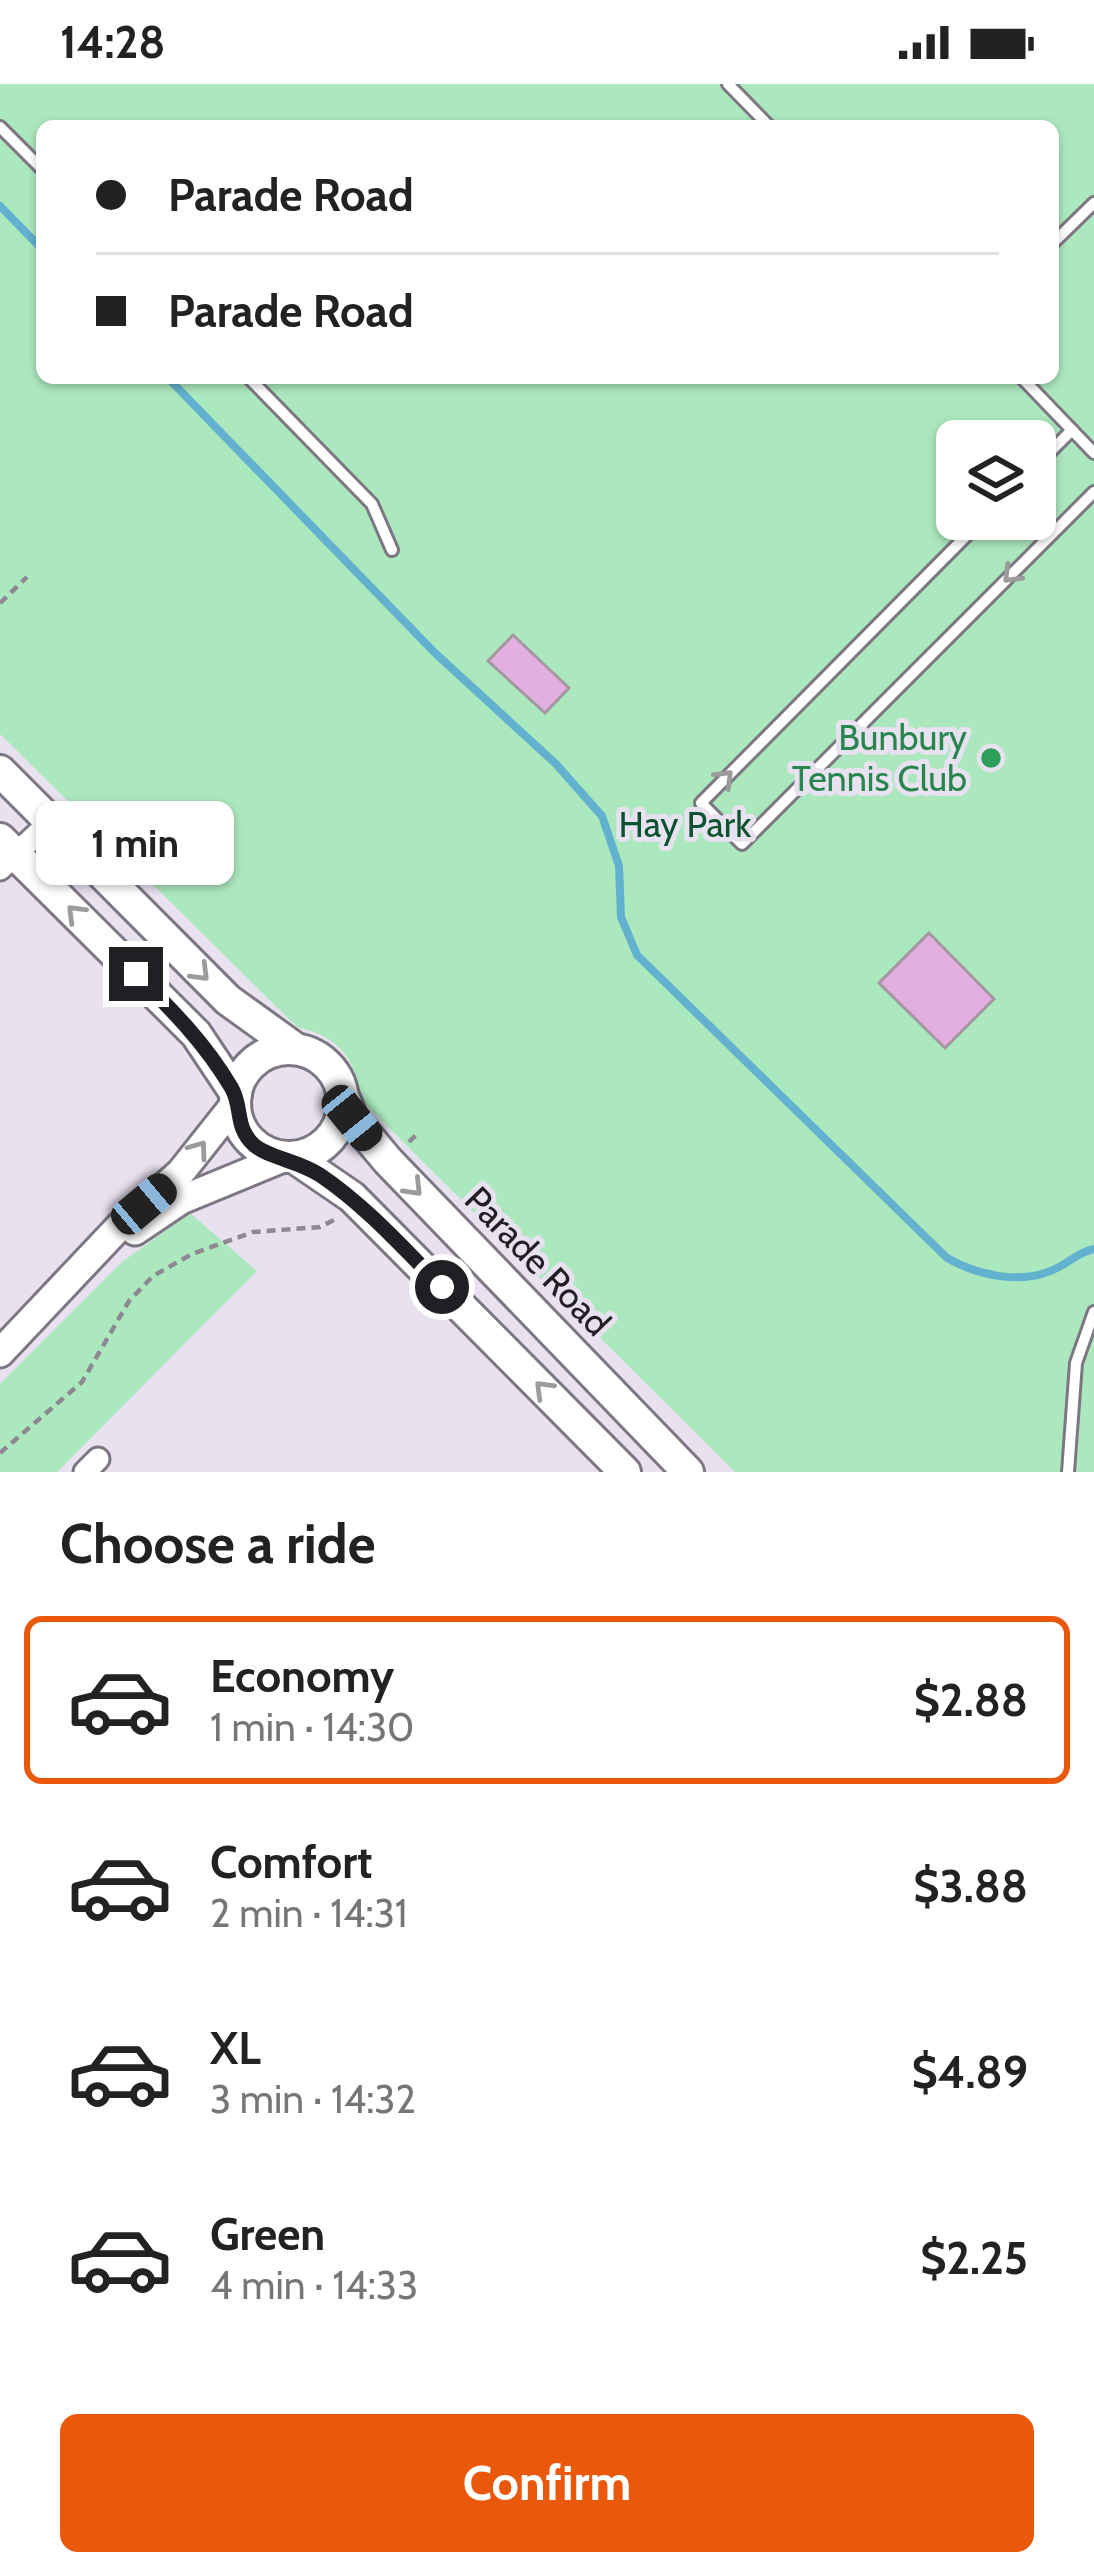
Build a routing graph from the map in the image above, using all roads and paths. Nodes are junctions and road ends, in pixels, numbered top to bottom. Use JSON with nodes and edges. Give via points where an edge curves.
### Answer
{"nodes":[{"id":1,"x":728,"y":84,"type":"edge"},
{"id":2,"x":764,"y":120,"type":"edge"},
{"id":3,"x":0,"y":127,"type":"edge"},
{"id":4,"x":36,"y":164,"type":"edge"},
{"id":5,"x":1094,"y":203,"type":"edge"},
{"id":6,"x":1059,"y":238,"type":"edge"},
{"id":7,"x":255,"y":384,"type":"edge"},
{"id":8,"x":1028,"y":384,"type":"edge"},
{"id":9,"x":1072,"y":430,"type":"junction"},
{"id":10,"x":1056,"y":446,"type":"edge"},
{"id":11,"x":1094,"y":453,"type":"edge"},
{"id":12,"x":1094,"y":492,"type":"edge"},
{"id":13,"x":1056,"y":530,"type":"edge"},
{"id":14,"x":962,"y":540,"type":"edge"},
{"id":15,"x":1046,"y":540,"type":"edge"},
{"id":16,"x":392,"y":550,"type":"dead end"},
{"id":17,"x":27,"y":577,"type":"dead end"},
{"id":18,"x":0,"y":603,"type":"edge"},
{"id":19,"x":0,"y":771,"type":"edge"},
{"id":20,"x":50,"y":822,"type":"junction"},
{"id":21,"x":5,"y":854,"type":"edge"},
{"id":22,"x":296,"y":1049,"type":"junction"},
{"id":23,"x":343,"y":1096,"type":"junction"},
{"id":24,"x":235,"y":1099,"type":"junction"},
{"id":25,"x":419,"y":1132,"type":"dead end"},
{"id":26,"x":289,"y":1158,"type":"junction"},
{"id":27,"x":388,"y":1161,"type":"junction"},
{"id":28,"x":352,"y":1197,"type":"junction"},
{"id":29,"x":100,"y":1251,"type":"junction"},
{"id":30,"x":1094,"y":1312,"type":"edge"},
{"id":31,"x":0,"y":1353,"type":"edge"},
{"id":32,"x":0,"y":1454,"type":"edge"},
{"id":33,"x":625,"y":1472,"type":"edge"},
{"id":34,"x":688,"y":1472,"type":"edge"},
{"id":35,"x":1068,"y":1472,"type":"edge"}],
"edges":[{"from":1,"to":2,"type":"lane"},
{"from":3,"to":4,"type":"lane"},
{"from":5,"to":6,"type":"lane"},
{"from":7,"to":16,"type":"lane","via":[[372,504]]},
{"from":8,"to":9,"type":"lane"},
{"from":9,"to":10,"type":"lane"},
{"from":9,"to":11,"type":"lane"},
{"from":12,"to":13,"type":"lane","one_way":true},
{"from":15,"to":14,"type":"lane","one_way":true,"via":[[742,844],[701,802]]},
{"from":17,"to":18,"type":"path"},
{"from":19,"to":20,"type":"main road"},
{"from":20,"to":21,"type":"street"},
{"from":20,"to":22,"type":"main road","one_way":true,"via":[[228,1000]]},
{"from":24,"to":21,"type":"main road","one_way":true,"via":[[196,1034]]},
{"from":22,"to":23,"type":"main road","via":[[327,1064]]},
{"from":22,"to":24,"type":"main road","via":[[262,1056]]},
{"from":23,"to":26,"type":"main road","via":[[328,1142]]},
{"from":23,"to":27,"type":"main road","name":"Parade Road"},
{"from":24,"to":26,"type":"main road","via":[[245,1135]]},
{"from":29,"to":24,"type":"street","one_way":true,"via":[[181,1172]]},
{"from":25,"to":27,"type":"path"},
{"from":26,"to":28,"type":"main road"},
{"from":26,"to":29,"type":"street","via":[[181,1200]]},
{"from":27,"to":34,"type":"main road","name":"Parade Road","one_way":true},
{"from":28,"to":32,"type":"path","via":[[333,1223],[253,1232],[153,1276],[129,1301],[82,1382]]},
{"from":33,"to":28,"type":"main road","one_way":true},
{"from":29,"to":31,"type":"street"},
{"from":30,"to":35,"type":"lane","via":[[1076,1363]]}]}
